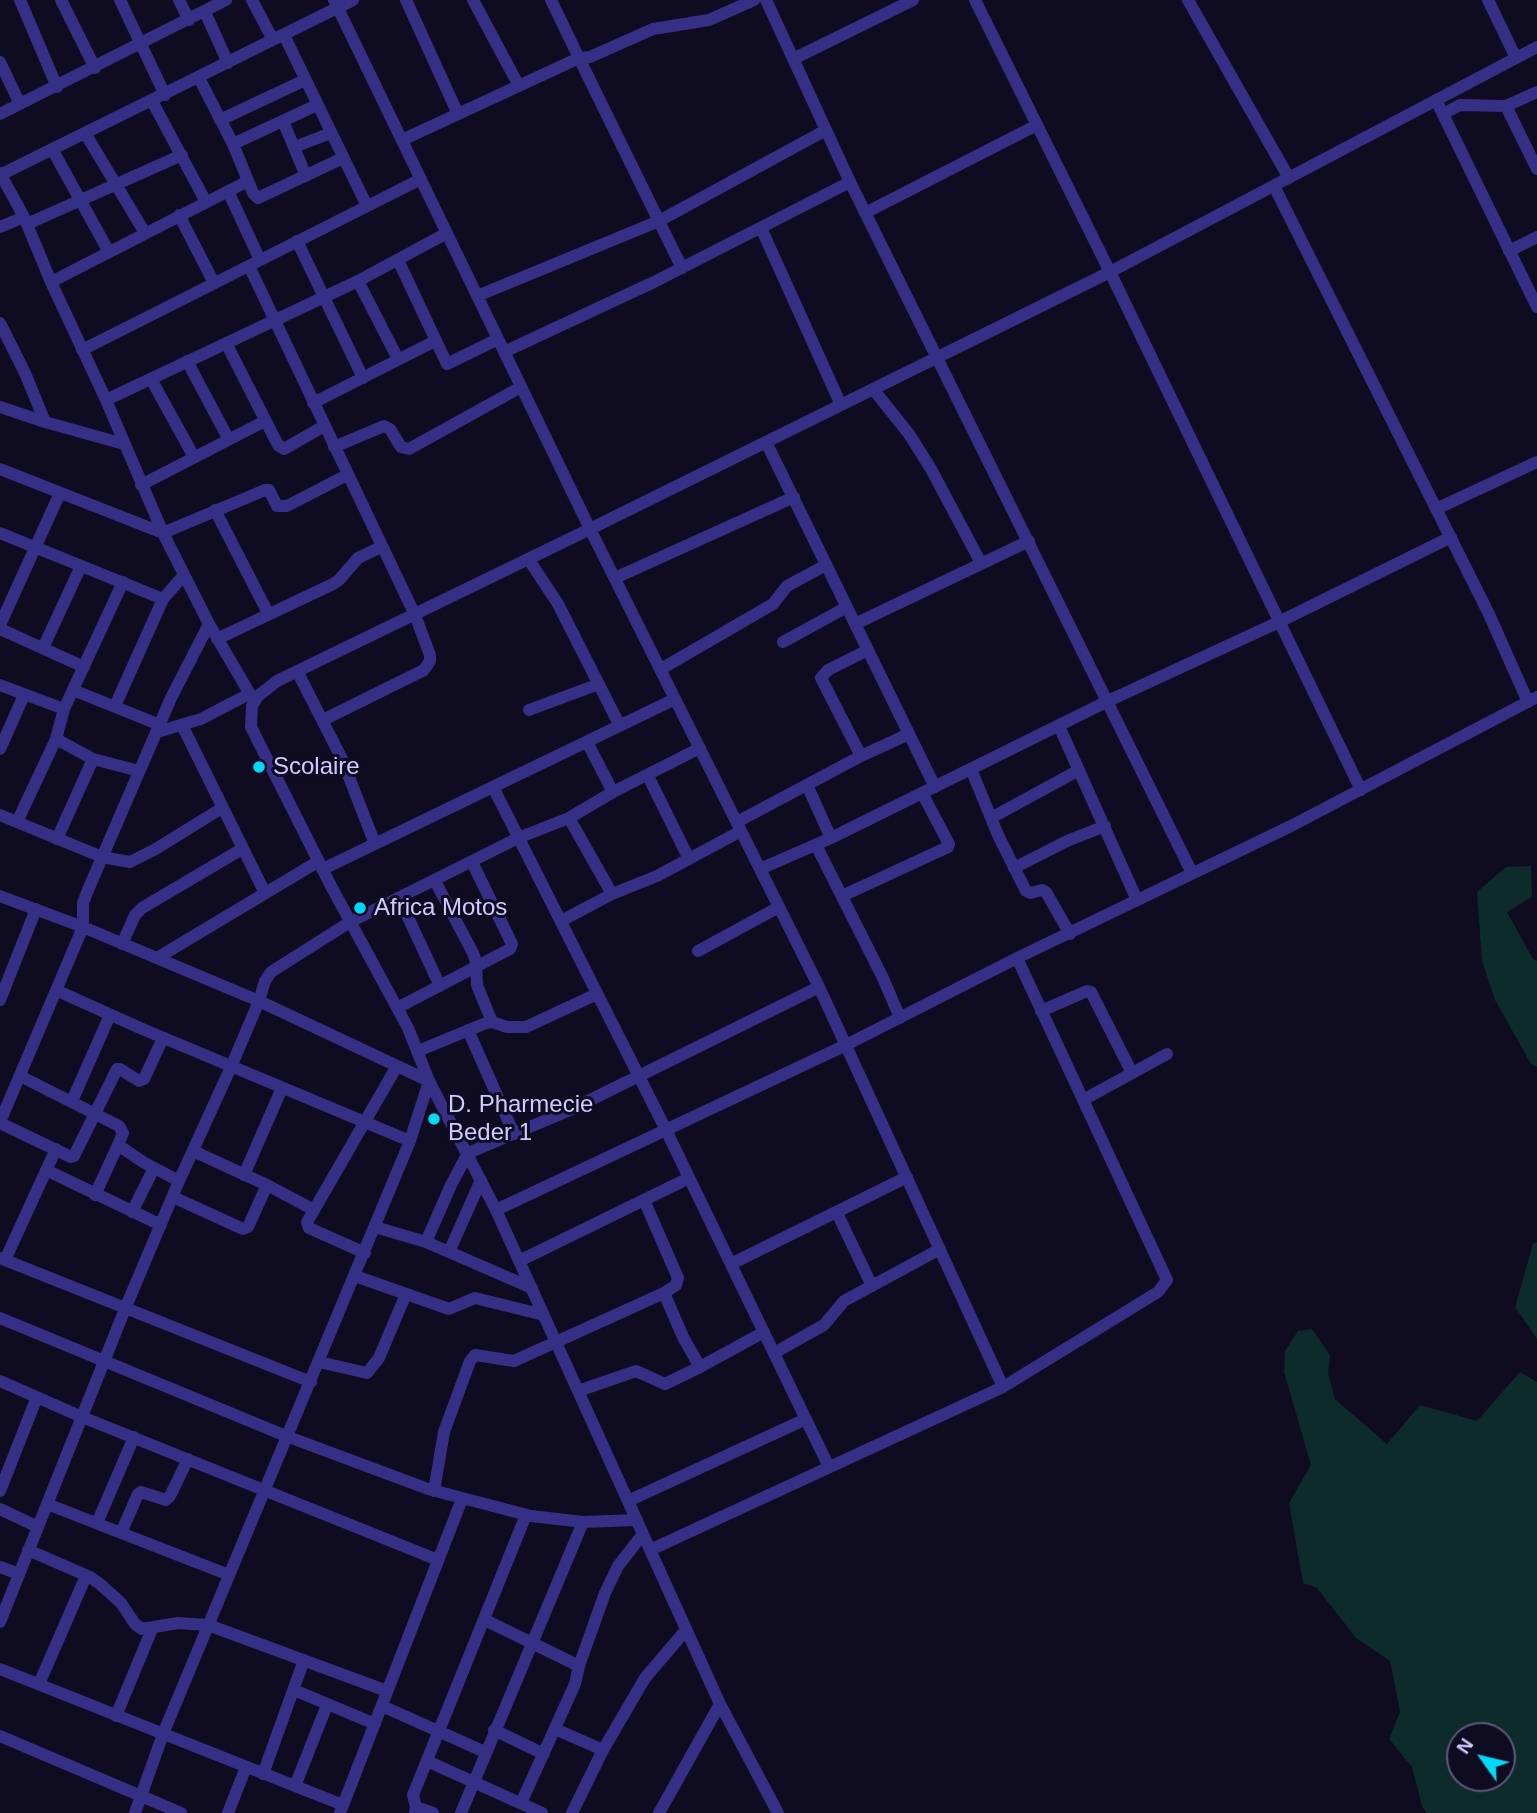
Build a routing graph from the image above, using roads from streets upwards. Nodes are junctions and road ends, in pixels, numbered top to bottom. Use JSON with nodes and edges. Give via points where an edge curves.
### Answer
{"nodes":[{"id":1,"x":21,"y":0,"type":"edge"},
{"id":2,"x":61,"y":0,"type":"edge"},
{"id":3,"x":120,"y":0,"type":"edge"},
{"id":4,"x":179,"y":0,"type":"edge"},
{"id":5,"x":226,"y":0,"type":"edge"},
{"id":6,"x":251,"y":0,"type":"edge"},
{"id":7,"x":353,"y":0,"type":"edge"},
{"id":8,"x":406,"y":0,"type":"edge"},
{"id":9,"x":473,"y":0,"type":"edge"},
{"id":10,"x":551,"y":0,"type":"edge"},
{"id":11,"x":754,"y":0,"type":"edge"},
{"id":12,"x":913,"y":0,"type":"edge"},
{"id":13,"x":975,"y":0,"type":"edge"},
{"id":14,"x":1188,"y":0,"type":"edge"},
{"id":15,"x":1488,"y":0,"type":"edge"},
{"id":16,"x":771,"y":2,"type":"edge"},
{"id":17,"x":336,"y":4,"type":"edge"},
{"id":18,"x":205,"y":12,"type":"junction"},
{"id":19,"x":188,"y":20,"type":"junction"},
{"id":20,"x":278,"y":38,"type":"junction"},
{"id":21,"x":141,"y":45,"type":"junction"},
{"id":22,"x":1537,"y":47,"type":"edge"},
{"id":23,"x":579,"y":58,"type":"junction"},
{"id":24,"x":1516,"y":58,"type":"junction"},
{"id":25,"x":793,"y":59,"type":"junction"},
{"id":26,"x":0,"y":62,"type":"edge"},
{"id":27,"x":228,"y":63,"type":"junction"},
{"id":28,"x":94,"y":68,"type":"junction"},
{"id":29,"x":199,"y":78,"type":"junction"},
{"id":30,"x":305,"y":80,"type":"junction"},
{"id":31,"x":520,"y":86,"type":"junction"},
{"id":32,"x":57,"y":87,"type":"junction"},
{"id":33,"x":1537,"y":92,"type":"edge"},
{"id":34,"x":165,"y":95,"type":"junction"},
{"id":35,"x":1436,"y":100,"type":"junction"},
{"id":36,"x":152,"y":101,"type":"junction"},
{"id":37,"x":20,"y":104,"type":"junction"},
{"id":38,"x":317,"y":105,"type":"junction"},
{"id":39,"x":1506,"y":106,"type":"junction"},
{"id":40,"x":0,"y":114,"type":"edge"},
{"id":41,"x":458,"y":114,"type":"junction"},
{"id":42,"x":1443,"y":114,"type":"junction"},
{"id":43,"x":220,"y":120,"type":"junction"},
{"id":44,"x":283,"y":121,"type":"junction"},
{"id":45,"x":1037,"y":125,"type":"junction"},
{"id":46,"x":826,"y":130,"type":"junction"},
{"id":47,"x":85,"y":133,"type":"junction"},
{"id":48,"x":331,"y":133,"type":"junction"},
{"id":49,"x":402,"y":140,"type":"junction"},
{"id":50,"x":233,"y":144,"type":"junction"},
{"id":51,"x":294,"y":147,"type":"junction"},
{"id":52,"x":52,"y":149,"type":"junction"},
{"id":53,"x":181,"y":155,"type":"junction"},
{"id":54,"x":343,"y":158,"type":"junction"},
{"id":55,"x":1537,"y":169,"type":"edge"},
{"id":56,"x":0,"y":174,"type":"edge"},
{"id":57,"x":306,"y":176,"type":"junction"},
{"id":58,"x":1289,"y":177,"type":"junction"},
{"id":59,"x":421,"y":179,"type":"junction"},
{"id":60,"x":248,"y":181,"type":"junction"},
{"id":61,"x":850,"y":182,"type":"junction"},
{"id":62,"x":116,"y":185,"type":"junction"},
{"id":63,"x":1274,"y":186,"type":"junction"},
{"id":64,"x":228,"y":191,"type":"junction"},
{"id":65,"x":80,"y":199,"type":"junction"},
{"id":66,"x":206,"y":202,"type":"junction"},
{"id":67,"x":367,"y":206,"type":"junction"},
{"id":68,"x":865,"y":213,"type":"junction"},
{"id":69,"x":179,"y":215,"type":"junction"},
{"id":70,"x":26,"y":220,"type":"junction"},
{"id":71,"x":659,"y":221,"type":"junction"},
{"id":72,"x":0,"y":227,"type":"edge"},
{"id":73,"x":761,"y":228,"type":"junction"},
{"id":74,"x":145,"y":233,"type":"junction"},
{"id":75,"x":447,"y":233,"type":"junction"},
{"id":76,"x":1537,"y":237,"type":"edge"},
{"id":77,"x":297,"y":241,"type":"junction"},
{"id":78,"x":109,"y":251,"type":"junction"},
{"id":79,"x":1509,"y":251,"type":"junction"},
{"id":80,"x":398,"y":260,"type":"junction"},
{"id":81,"x":254,"y":263,"type":"junction"},
{"id":82,"x":682,"y":268,"type":"junction"},
{"id":83,"x":1110,"y":272,"type":"junction"},
{"id":84,"x":358,"y":281,"type":"junction"},
{"id":85,"x":51,"y":282,"type":"junction"},
{"id":86,"x":214,"y":283,"type":"junction"},
{"id":87,"x":477,"y":296,"type":"junction"},
{"id":88,"x":323,"y":297,"type":"junction"},
{"id":89,"x":1537,"y":307,"type":"edge"},
{"id":90,"x":274,"y":320,"type":"junction"},
{"id":91,"x":0,"y":323,"type":"edge"},
{"id":92,"x":498,"y":340,"type":"junction"},
{"id":93,"x":435,"y":341,"type":"junction"},
{"id":94,"x":226,"y":343,"type":"junction"},
{"id":95,"x":82,"y":350,"type":"junction"},
{"id":96,"x":504,"y":352,"type":"junction"},
{"id":97,"x":937,"y":357,"type":"junction"},
{"id":98,"x":398,"y":359,"type":"junction"},
{"id":99,"x":187,"y":361,"type":"junction"},
{"id":100,"x":363,"y":378,"type":"junction"},
{"id":101,"x":151,"y":379,"type":"junction"},
{"id":102,"x":521,"y":387,"type":"junction"},
{"id":103,"x":873,"y":389,"type":"junction"},
{"id":104,"x":106,"y":400,"type":"junction"},
{"id":105,"x":313,"y":403,"type":"junction"},
{"id":106,"x":841,"y":405,"type":"junction"},
{"id":107,"x":0,"y":407,"type":"edge"},
{"id":108,"x":265,"y":421,"type":"junction"},
{"id":109,"x":45,"y":422,"type":"junction"},
{"id":110,"x":324,"y":426,"type":"junction"},
{"id":111,"x":228,"y":438,"type":"junction"},
{"id":112,"x":766,"y":443,"type":"junction"},
{"id":113,"x":124,"y":444,"type":"junction"},
{"id":114,"x":334,"y":447,"type":"junction"},
{"id":115,"x":194,"y":457,"type":"junction"},
{"id":116,"x":1537,"y":462,"type":"edge"},
{"id":117,"x":0,"y":470,"type":"edge"},
{"id":118,"x":347,"y":475,"type":"junction"},
{"id":119,"x":141,"y":485,"type":"junction"},
{"id":120,"x":60,"y":493,"type":"junction"},
{"id":121,"x":794,"y":497,"type":"junction"},
{"id":122,"x":1436,"y":509,"type":"junction"},
{"id":123,"x":215,"y":510,"type":"junction"},
{"id":124,"x":590,"y":529,"type":"junction"},
{"id":125,"x":0,"y":533,"type":"edge"},
{"id":126,"x":163,"y":533,"type":"junction"},
{"id":127,"x":1451,"y":537,"type":"junction"},
{"id":128,"x":1029,"y":541,"type":"junction"},
{"id":129,"x":36,"y":546,"type":"junction"},
{"id":130,"x":382,"y":547,"type":"junction"},
{"id":131,"x":529,"y":559,"type":"junction"},
{"id":132,"x":981,"y":563,"type":"junction"},
{"id":133,"x":827,"y":565,"type":"junction"},
{"id":134,"x":81,"y":566,"type":"junction"},
{"id":135,"x":183,"y":576,"type":"junction"},
{"id":136,"x":615,"y":578,"type":"junction"},
{"id":137,"x":123,"y":582,"type":"junction"},
{"id":138,"x":163,"y":599,"type":"junction"},
{"id":139,"x":847,"y":607,"type":"junction"},
{"id":140,"x":268,"y":613,"type":"junction"},
{"id":141,"x":415,"y":615,"type":"junction"},
{"id":142,"x":1279,"y":622,"type":"junction"},
{"id":143,"x":209,"y":624,"type":"junction"},
{"id":144,"x":855,"y":624,"type":"junction"},
{"id":145,"x":0,"y":627,"type":"edge"},
{"id":146,"x":217,"y":639,"type":"junction"},
{"id":147,"x":783,"y":642,"type":"dead end"},
{"id":148,"x":43,"y":648,"type":"junction"},
{"id":149,"x":868,"y":650,"type":"junction"},
{"id":150,"x":84,"y":667,"type":"junction"},
{"id":151,"x":661,"y":669,"type":"junction"},
{"id":152,"x":297,"y":671,"type":"junction"},
{"id":153,"x":598,"y":684,"type":"junction"},
{"id":154,"x":0,"y":685,"type":"edge"},
{"id":155,"x":73,"y":690,"type":"junction"},
{"id":156,"x":24,"y":695,"type":"junction"},
{"id":157,"x":252,"y":698,"type":"junction"},
{"id":158,"x":675,"y":699,"type":"junction"},
{"id":159,"x":1532,"y":699,"type":"edge"},
{"id":160,"x":1108,"y":701,"type":"junction"},
{"id":161,"x":115,"y":706,"type":"junction"},
{"id":162,"x":64,"y":709,"type":"junction"},
{"id":163,"x":529,"y":710,"type":"dead end"},
{"id":164,"x":323,"y":720,"type":"junction"},
{"id":165,"x":182,"y":725,"type":"junction"},
{"id":166,"x":620,"y":726,"type":"junction"},
{"id":167,"x":1059,"y":726,"type":"junction"},
{"id":168,"x":158,"y":728,"type":"junction"},
{"id":169,"x":909,"y":734,"type":"junction"},
{"id":170,"x":56,"y":740,"type":"junction"},
{"id":171,"x":587,"y":742,"type":"junction"},
{"id":172,"x":700,"y":748,"type":"junction"},
{"id":173,"x":0,"y":749,"type":"edge"},
{"id":174,"x":861,"y":756,"type":"junction"},
{"id":175,"x":93,"y":759,"type":"junction"},
{"id":176,"x":971,"y":769,"type":"junction"},
{"id":177,"x":1079,"y":770,"type":"junction"},
{"id":178,"x":139,"y":771,"type":"junction"},
{"id":179,"x":648,"y":776,"type":"junction"},
{"id":180,"x":807,"y":785,"type":"junction"},
{"id":181,"x":493,"y":787,"type":"junction"},
{"id":182,"x":935,"y":787,"type":"junction"},
{"id":183,"x":1361,"y":790,"type":"junction"},
{"id":184,"x":613,"y":792,"type":"junction"},
{"id":185,"x":922,"y":793,"type":"junction"},
{"id":186,"x":222,"y":808,"type":"junction"},
{"id":187,"x":0,"y":815,"type":"edge"},
{"id":188,"x":569,"y":818,"type":"junction"},
{"id":189,"x":991,"y":818,"type":"junction"},
{"id":190,"x":17,"y":822,"type":"junction"},
{"id":191,"x":1105,"y":826,"type":"junction"},
{"id":192,"x":739,"y":827,"type":"junction"},
{"id":193,"x":518,"y":838,"type":"junction"},
{"id":194,"x":831,"y":838,"type":"junction"},
{"id":195,"x":57,"y":839,"type":"junction"},
{"id":196,"x":375,"y":844,"type":"junction"},
{"id":197,"x":816,"y":845,"type":"junction"},
{"id":198,"x":242,"y":849,"type":"junction"},
{"id":199,"x":103,"y":857,"type":"junction"},
{"id":200,"x":689,"y":859,"type":"junction"},
{"id":201,"x":472,"y":862,"type":"junction"},
{"id":202,"x":321,"y":865,"type":"junction"},
{"id":203,"x":1014,"y":868,"type":"junction"},
{"id":204,"x":760,"y":869,"type":"junction"},
{"id":205,"x":1192,"y":873,"type":"junction"},
{"id":206,"x":435,"y":881,"type":"junction"},
{"id":207,"x":265,"y":893,"type":"junction"},
{"id":208,"x":612,"y":894,"type":"junction"},
{"id":209,"x":0,"y":896,"type":"edge"},
{"id":210,"x":842,"y":896,"type":"junction"},
{"id":211,"x":399,"y":898,"type":"junction"},
{"id":212,"x":1137,"y":900,"type":"junction"},
{"id":213,"x":779,"y":907,"type":"junction"},
{"id":214,"x":36,"y":909,"type":"junction"},
{"id":215,"x":561,"y":921,"type":"junction"},
{"id":216,"x":350,"y":922,"type":"junction"},
{"id":217,"x":83,"y":927,"type":"junction"},
{"id":218,"x":1070,"y":934,"type":"junction"},
{"id":219,"x":122,"y":944,"type":"junction"},
{"id":220,"x":698,"y":951,"type":"dead end"},
{"id":221,"x":157,"y":958,"type":"junction"},
{"id":222,"x":1017,"y":958,"type":"junction"},
{"id":223,"x":477,"y":967,"type":"junction"},
{"id":224,"x":440,"y":986,"type":"junction"},
{"id":225,"x":819,"y":987,"type":"junction"},
{"id":226,"x":58,"y":992,"type":"junction"},
{"id":227,"x":597,"y":994,"type":"junction"},
{"id":228,"x":0,"y":1000,"type":"edge"},
{"id":229,"x":259,"y":1001,"type":"junction"},
{"id":230,"x":397,"y":1008,"type":"junction"},
{"id":231,"x":1041,"y":1011,"type":"junction"},
{"id":232,"x":110,"y":1015,"type":"junction"},
{"id":233,"x":900,"y":1018,"type":"junction"},
{"id":234,"x":492,"y":1022,"type":"junction"},
{"id":235,"x":468,"y":1030,"type":"junction"},
{"id":236,"x":163,"y":1038,"type":"junction"},
{"id":237,"x":846,"y":1045,"type":"junction"},
{"id":238,"x":418,"y":1051,"type":"junction"},
{"id":239,"x":1167,"y":1055,"type":"dead end"},
{"id":240,"x":397,"y":1066,"type":"junction"},
{"id":241,"x":231,"y":1067,"type":"junction"},
{"id":242,"x":1132,"y":1073,"type":"junction"},
{"id":243,"x":20,"y":1076,"type":"junction"},
{"id":244,"x":639,"y":1077,"type":"junction"},
{"id":245,"x":429,"y":1081,"type":"junction"},
{"id":246,"x":282,"y":1088,"type":"junction"},
{"id":247,"x":1083,"y":1100,"type":"junction"},
{"id":248,"x":72,"y":1101,"type":"junction"},
{"id":249,"x":95,"y":1114,"type":"junction"},
{"id":250,"x":1,"y":1117,"type":"edge"},
{"id":251,"x":365,"y":1123,"type":"junction"},
{"id":252,"x":666,"y":1130,"type":"junction"},
{"id":253,"x":514,"y":1134,"type":"junction"},
{"id":254,"x":411,"y":1141,"type":"junction"},
{"id":255,"x":118,"y":1145,"type":"junction"},
{"id":256,"x":55,"y":1149,"type":"junction"},
{"id":257,"x":193,"y":1151,"type":"junction"},
{"id":258,"x":468,"y":1153,"type":"junction"},
{"id":259,"x":154,"y":1168,"type":"junction"},
{"id":260,"x":46,"y":1170,"type":"junction"},
{"id":261,"x":244,"y":1175,"type":"junction"},
{"id":262,"x":907,"y":1177,"type":"junction"},
{"id":263,"x":689,"y":1178,"type":"junction"},
{"id":264,"x":481,"y":1180,"type":"junction"},
{"id":265,"x":179,"y":1181,"type":"junction"},
{"id":266,"x":267,"y":1185,"type":"junction"},
{"id":267,"x":94,"y":1195,"type":"junction"},
{"id":268,"x":173,"y":1197,"type":"junction"},
{"id":269,"x":644,"y":1200,"type":"junction"},
{"id":270,"x":314,"y":1210,"type":"junction"},
{"id":271,"x":496,"y":1210,"type":"junction"},
{"id":272,"x":132,"y":1212,"type":"junction"},
{"id":273,"x":836,"y":1213,"type":"junction"},
{"id":274,"x":161,"y":1225,"type":"junction"},
{"id":275,"x":375,"y":1227,"type":"junction"},
{"id":276,"x":426,"y":1242,"type":"junction"},
{"id":277,"x":940,"y":1249,"type":"junction"},
{"id":278,"x":449,"y":1252,"type":"junction"},
{"id":279,"x":365,"y":1253,"type":"junction"},
{"id":280,"x":3,"y":1259,"type":"edge"},
{"id":281,"x":519,"y":1261,"type":"junction"},
{"id":282,"x":731,"y":1264,"type":"junction"},
{"id":283,"x":355,"y":1276,"type":"junction"},
{"id":284,"x":872,"y":1286,"type":"junction"},
{"id":285,"x":531,"y":1288,"type":"junction"},
{"id":286,"x":664,"y":1293,"type":"junction"},
{"id":287,"x":406,"y":1294,"type":"junction"},
{"id":288,"x":125,"y":1309,"type":"junction"},
{"id":289,"x":544,"y":1315,"type":"junction"},
{"id":290,"x":0,"y":1318,"type":"edge"},
{"id":291,"x":764,"y":1332,"type":"junction"},
{"id":292,"x":556,"y":1342,"type":"junction"},
{"id":293,"x":774,"y":1353,"type":"junction"},
{"id":294,"x":104,"y":1361,"type":"junction"},
{"id":295,"x":319,"y":1362,"type":"junction"},
{"id":296,"x":700,"y":1367,"type":"junction"},
{"id":297,"x":0,"y":1381,"type":"edge"},
{"id":298,"x":311,"y":1382,"type":"junction"},
{"id":299,"x":1003,"y":1387,"type":"junction"},
{"id":300,"x":578,"y":1391,"type":"junction"},
{"id":301,"x":37,"y":1397,"type":"junction"},
{"id":302,"x":82,"y":1417,"type":"junction"},
{"id":303,"x":806,"y":1419,"type":"junction"},
{"id":304,"x":286,"y":1436,"type":"junction"},
{"id":305,"x":134,"y":1437,"type":"junction"},
{"id":306,"x":188,"y":1460,"type":"junction"},
{"id":307,"x":829,"y":1467,"type":"junction"},
{"id":308,"x":0,"y":1491,"type":"edge"},
{"id":309,"x":264,"y":1491,"type":"junction"},
{"id":310,"x":434,"y":1491,"type":"junction"},
{"id":311,"x":462,"y":1499,"type":"junction"},
{"id":312,"x":628,"y":1501,"type":"junction"},
{"id":313,"x":47,"y":1504,"type":"junction"},
{"id":314,"x":0,"y":1509,"type":"edge"},
{"id":315,"x":526,"y":1514,"type":"junction"},
{"id":316,"x":637,"y":1520,"type":"junction"},
{"id":317,"x":583,"y":1522,"type":"junction"},
{"id":318,"x":97,"y":1523,"type":"junction"},
{"id":319,"x":38,"y":1527,"type":"junction"},
{"id":320,"x":121,"y":1533,"type":"junction"},
{"id":321,"x":643,"y":1534,"type":"junction"},
{"id":322,"x":28,"y":1550,"type":"junction"},
{"id":323,"x":650,"y":1550,"type":"junction"},
{"id":324,"x":438,"y":1560,"type":"junction"},
{"id":325,"x":0,"y":1567,"type":"edge"},
{"id":326,"x":19,"y":1574,"type":"junction"},
{"id":327,"x":229,"y":1575,"type":"junction"},
{"id":328,"x":86,"y":1576,"type":"junction"},
{"id":329,"x":485,"y":1620,"type":"junction"},
{"id":330,"x":0,"y":1622,"type":"edge"},
{"id":331,"x":208,"y":1625,"type":"junction"},
{"id":332,"x":152,"y":1629,"type":"junction"},
{"id":333,"x":686,"y":1630,"type":"junction"},
{"id":334,"x":531,"y":1642,"type":"junction"},
{"id":335,"x":304,"y":1660,"type":"junction"},
{"id":336,"x":579,"y":1666,"type":"junction"},
{"id":337,"x":0,"y":1668,"type":"edge"},
{"id":338,"x":39,"y":1684,"type":"junction"},
{"id":339,"x":294,"y":1690,"type":"junction"},
{"id":340,"x":387,"y":1691,"type":"junction"},
{"id":341,"x":720,"y":1704,"type":"junction"},
{"id":342,"x":327,"y":1705,"type":"junction"},
{"id":343,"x":382,"y":1706,"type":"junction"},
{"id":344,"x":116,"y":1716,"type":"junction"},
{"id":345,"x":375,"y":1724,"type":"junction"},
{"id":346,"x":555,"y":1729,"type":"junction"},
{"id":347,"x":495,"y":1730,"type":"junction"},
{"id":348,"x":439,"y":1731,"type":"junction"},
{"id":349,"x":163,"y":1734,"type":"junction"},
{"id":350,"x":2,"y":1742,"type":"edge"},
{"id":351,"x":603,"y":1750,"type":"junction"},
{"id":352,"x":485,"y":1752,"type":"junction"},
{"id":353,"x":544,"y":1754,"type":"junction"},
{"id":354,"x":427,"y":1761,"type":"junction"},
{"id":355,"x":246,"y":1767,"type":"junction"},
{"id":356,"x":263,"y":1774,"type":"junction"},
{"id":357,"x":473,"y":1782,"type":"junction"},
{"id":358,"x":295,"y":1786,"type":"junction"},
{"id":359,"x":141,"y":1797,"type":"junction"},
{"id":360,"x":521,"y":1803,"type":"junction"},
{"id":361,"x":342,"y":1809,"type":"edge"},
{"id":362,"x":415,"y":1810,"type":"edge"},
{"id":363,"x":135,"y":1813,"type":"edge"},
{"id":364,"x":181,"y":1813,"type":"edge"},
{"id":365,"x":228,"y":1813,"type":"edge"},
{"id":366,"x":433,"y":1813,"type":"edge"},
{"id":367,"x":460,"y":1813,"type":"edge"},
{"id":368,"x":542,"y":1813,"type":"edge"},
{"id":369,"x":572,"y":1813,"type":"edge"},
{"id":370,"x":659,"y":1813,"type":"edge"},
{"id":371,"x":778,"y":1813,"type":"edge"}],
"edges":[{"from":1,"to":32,"type":"street"},
{"from":2,"to":28,"type":"street"},
{"from":3,"to":21,"type":"street"},
{"from":4,"to":19,"type":"street"},
{"from":5,"to":18,"type":"street"},
{"from":6,"to":20,"type":"street"},
{"from":7,"to":17,"type":"street"},
{"from":8,"to":41,"type":"street"},
{"from":9,"to":31,"type":"street"},
{"from":10,"to":23,"type":"street"},
{"from":11,"to":23,"type":"street","via":[[715,18],[653,29]]},
{"from":12,"to":25,"type":"street"},
{"from":13,"to":45,"type":"street"},
{"from":14,"to":58,"type":"street"},
{"from":15,"to":24,"type":"street"},
{"from":16,"to":25,"type":"street"},
{"from":17,"to":20,"type":"street"},
{"from":17,"to":49,"type":"street"},
{"from":18,"to":19,"type":"street"},
{"from":18,"to":27,"type":"street"},
{"from":19,"to":21,"type":"street"},
{"from":20,"to":27,"type":"street"},
{"from":20,"to":30,"type":"street"},
{"from":21,"to":28,"type":"street"},
{"from":21,"to":34,"type":"street"},
{"from":22,"to":24,"type":"street"},
{"from":23,"to":31,"type":"street"},
{"from":23,"to":71,"type":"street"},
{"from":24,"to":35,"type":"street"},
{"from":25,"to":46,"type":"street"},
{"from":26,"to":37,"type":"street"},
{"from":27,"to":29,"type":"street"},
{"from":28,"to":32,"type":"street"},
{"from":29,"to":34,"type":"street"},
{"from":29,"to":43,"type":"street"},
{"from":30,"to":38,"type":"street"},
{"from":30,"to":43,"type":"street"},
{"from":31,"to":41,"type":"street"},
{"from":32,"to":37,"type":"street"},
{"from":33,"to":39,"type":"street"},
{"from":34,"to":36,"type":"street"},
{"from":35,"to":42,"type":"street"},
{"from":35,"to":58,"type":"street"},
{"from":36,"to":47,"type":"street"},
{"from":36,"to":53,"type":"street"},
{"from":37,"to":40,"type":"street"},
{"from":38,"to":44,"type":"street"},
{"from":38,"to":48,"type":"street"},
{"from":39,"to":42,"type":"street","via":[[1460,105]]},
{"from":39,"to":55,"type":"street"},
{"from":41,"to":49,"type":"street"},
{"from":42,"to":79,"type":"street"},
{"from":43,"to":50,"type":"street"},
{"from":44,"to":50,"type":"street"},
{"from":44,"to":51,"type":"street"},
{"from":45,"to":68,"type":"street"},
{"from":45,"to":83,"type":"street"},
{"from":46,"to":61,"type":"street"},
{"from":46,"to":71,"type":"street"},
{"from":47,"to":52,"type":"street"},
{"from":47,"to":62,"type":"street"},
{"from":48,"to":51,"type":"street"},
{"from":48,"to":54,"type":"street"},
{"from":49,"to":59,"type":"street"},
{"from":50,"to":60,"type":"street"},
{"from":51,"to":57,"type":"street"},
{"from":52,"to":56,"type":"street"},
{"from":52,"to":65,"type":"street"},
{"from":53,"to":62,"type":"street"},
{"from":53,"to":66,"type":"street"},
{"from":54,"to":57,"type":"street"},
{"from":54,"to":67,"type":"street"},
{"from":56,"to":70,"type":"street"},
{"from":57,"to":60,"type":"street","via":[[263,197],[255,196]]},
{"from":58,"to":63,"type":"street"},
{"from":59,"to":67,"type":"street"},
{"from":59,"to":75,"type":"street"},
{"from":60,"to":64,"type":"street"},
{"from":61,"to":68,"type":"street"},
{"from":61,"to":73,"type":"street"},
{"from":62,"to":65,"type":"street"},
{"from":62,"to":74,"type":"street"},
{"from":63,"to":83,"type":"street"},
{"from":63,"to":122,"type":"street"},
{"from":64,"to":66,"type":"street"},
{"from":64,"to":81,"type":"street"},
{"from":65,"to":70,"type":"street"},
{"from":65,"to":78,"type":"street"},
{"from":66,"to":69,"type":"street"},
{"from":67,"to":77,"type":"street"},
{"from":68,"to":97,"type":"street"},
{"from":69,"to":74,"type":"street"},
{"from":69,"to":86,"type":"street"},
{"from":70,"to":72,"type":"street"},
{"from":70,"to":85,"type":"street"},
{"from":71,"to":82,"type":"street"},
{"from":71,"to":87,"type":"street"},
{"from":73,"to":82,"type":"street"},
{"from":73,"to":106,"type":"street"},
{"from":74,"to":78,"type":"street"},
{"from":75,"to":80,"type":"street"},
{"from":75,"to":87,"type":"street"},
{"from":76,"to":79,"type":"street"},
{"from":77,"to":81,"type":"street"},
{"from":77,"to":88,"type":"street"},
{"from":78,"to":85,"type":"street"},
{"from":79,"to":89,"type":"street"},
{"from":80,"to":84,"type":"street"},
{"from":80,"to":93,"type":"street"},
{"from":81,"to":86,"type":"street"},
{"from":81,"to":90,"type":"street"},
{"from":82,"to":96,"type":"street"},
{"from":83,"to":97,"type":"street"},
{"from":83,"to":142,"type":"street"},
{"from":84,"to":88,"type":"street"},
{"from":84,"to":98,"type":"street"},
{"from":85,"to":95,"type":"street"},
{"from":86,"to":95,"type":"street"},
{"from":87,"to":92,"type":"street"},
{"from":88,"to":90,"type":"street"},
{"from":88,"to":100,"type":"street"},
{"from":90,"to":94,"type":"street"},
{"from":90,"to":105,"type":"street"},
{"from":91,"to":109,"type":"street"},
{"from":92,"to":93,"type":"street","via":[[447,365]]},
{"from":92,"to":96,"type":"street"},
{"from":93,"to":98,"type":"street"},
{"from":94,"to":99,"type":"street"},
{"from":94,"to":108,"type":"street"},
{"from":95,"to":104,"type":"street"},
{"from":96,"to":102,"type":"street"},
{"from":97,"to":103,"type":"street"},
{"from":97,"to":128,"type":"street"},
{"from":98,"to":100,"type":"street"},
{"from":99,"to":101,"type":"street"},
{"from":99,"to":111,"type":"street"},
{"from":100,"to":105,"type":"street"},
{"from":101,"to":104,"type":"street"},
{"from":101,"to":115,"type":"street"},
{"from":102,"to":114,"type":"street","via":[[409,449],[401,447],[384,426]]},
{"from":102,"to":124,"type":"street"},
{"from":103,"to":106,"type":"street"},
{"from":103,"to":132,"type":"street","via":[[931,469]]},
{"from":104,"to":113,"type":"street"},
{"from":105,"to":110,"type":"street"},
{"from":106,"to":112,"type":"street"},
{"from":107,"to":109,"type":"street"},
{"from":108,"to":110,"type":"street","via":[[284,449]]},
{"from":108,"to":111,"type":"street"},
{"from":109,"to":113,"type":"street"},
{"from":110,"to":114,"type":"street"},
{"from":111,"to":115,"type":"street"},
{"from":112,"to":121,"type":"street"},
{"from":112,"to":124,"type":"street"},
{"from":113,"to":119,"type":"street"},
{"from":114,"to":118,"type":"street"},
{"from":115,"to":119,"type":"street"},
{"from":116,"to":122,"type":"street"},
{"from":117,"to":120,"type":"street"},
{"from":118,"to":123,"type":"street","via":[[287,506],[277,506],[265,490]]},
{"from":118,"to":130,"type":"street"},
{"from":119,"to":126,"type":"street"},
{"from":120,"to":126,"type":"street"},
{"from":120,"to":129,"type":"street"},
{"from":121,"to":133,"type":"street"},
{"from":121,"to":136,"type":"street"},
{"from":122,"to":127,"type":"street"},
{"from":123,"to":126,"type":"street"},
{"from":123,"to":140,"type":"street"},
{"from":124,"to":131,"type":"street"},
{"from":124,"to":136,"type":"street"},
{"from":125,"to":129,"type":"street"},
{"from":126,"to":135,"type":"street"},
{"from":127,"to":142,"type":"street"},
{"from":127,"to":159,"type":"street"},
{"from":128,"to":132,"type":"street"},
{"from":128,"to":160,"type":"street"},
{"from":129,"to":134,"type":"street"},
{"from":129,"to":145,"type":"street"},
{"from":130,"to":140,"type":"street","via":[[358,558],[333,584]]},
{"from":130,"to":141,"type":"street"},
{"from":131,"to":141,"type":"street"},
{"from":131,"to":153,"type":"street","via":[[558,604]]},
{"from":132,"to":144,"type":"street"},
{"from":133,"to":139,"type":"street"},
{"from":133,"to":151,"type":"street","via":[[787,586],[774,604]]},
{"from":134,"to":137,"type":"street"},
{"from":134,"to":148,"type":"street"},
{"from":135,"to":138,"type":"street"},
{"from":135,"to":143,"type":"street"},
{"from":136,"to":151,"type":"street"},
{"from":137,"to":138,"type":"street"},
{"from":137,"to":150,"type":"street"},
{"from":138,"to":161,"type":"street"},
{"from":139,"to":144,"type":"street"},
{"from":139,"to":147,"type":"street"},
{"from":140,"to":146,"type":"street"},
{"from":141,"to":152,"type":"street"},
{"from":141,"to":164,"type":"street","via":[[430,655],[424,670]]},
{"from":142,"to":160,"type":"street"},
{"from":142,"to":183,"type":"street"},
{"from":143,"to":146,"type":"street"},
{"from":143,"to":168,"type":"street"},
{"from":144,"to":149,"type":"street"},
{"from":145,"to":148,"type":"street"},
{"from":146,"to":157,"type":"street"},
{"from":148,"to":150,"type":"street"},
{"from":149,"to":169,"type":"street"},
{"from":149,"to":174,"type":"street","via":[[821,678]]},
{"from":150,"to":155,"type":"street"},
{"from":151,"to":158,"type":"street"},
{"from":152,"to":157,"type":"street"},
{"from":152,"to":164,"type":"street"},
{"from":153,"to":163,"type":"street"},
{"from":153,"to":166,"type":"street"},
{"from":154,"to":156,"type":"street"},
{"from":155,"to":161,"type":"street"},
{"from":155,"to":162,"type":"street"},
{"from":156,"to":162,"type":"street"},
{"from":156,"to":173,"type":"street"},
{"from":157,"to":165,"type":"street"},
{"from":157,"to":202,"type":"street","via":[[251,727]]},
{"from":158,"to":166,"type":"street"},
{"from":158,"to":172,"type":"street"},
{"from":159,"to":183,"type":"street"},
{"from":160,"to":167,"type":"street"},
{"from":160,"to":205,"type":"street"},
{"from":161,"to":168,"type":"street"},
{"from":162,"to":170,"type":"street"},
{"from":164,"to":196,"type":"street"},
{"from":165,"to":168,"type":"street"},
{"from":165,"to":186,"type":"street"},
{"from":166,"to":171,"type":"street"},
{"from":167,"to":176,"type":"street"},
{"from":167,"to":177,"type":"street"},
{"from":168,"to":178,"type":"street"},
{"from":169,"to":174,"type":"street"},
{"from":169,"to":182,"type":"street"},
{"from":170,"to":175,"type":"street"},
{"from":170,"to":190,"type":"street"},
{"from":171,"to":181,"type":"street"},
{"from":171,"to":184,"type":"street"},
{"from":172,"to":179,"type":"street"},
{"from":172,"to":192,"type":"street"},
{"from":174,"to":180,"type":"street"},
{"from":175,"to":178,"type":"street"},
{"from":175,"to":195,"type":"street"},
{"from":176,"to":182,"type":"street"},
{"from":176,"to":189,"type":"street"},
{"from":177,"to":189,"type":"street"},
{"from":177,"to":191,"type":"street"},
{"from":178,"to":199,"type":"street"},
{"from":179,"to":184,"type":"street"},
{"from":179,"to":200,"type":"street"},
{"from":180,"to":192,"type":"street"},
{"from":180,"to":194,"type":"street"},
{"from":181,"to":193,"type":"street"},
{"from":181,"to":196,"type":"street"},
{"from":182,"to":185,"type":"street"},
{"from":183,"to":205,"type":"street"},
{"from":184,"to":188,"type":"street"},
{"from":185,"to":194,"type":"street"},
{"from":185,"to":210,"type":"street","via":[[948,847]]},
{"from":186,"to":198,"type":"street"},
{"from":186,"to":199,"type":"street","via":[[134,861]]},
{"from":187,"to":190,"type":"street"},
{"from":188,"to":193,"type":"street"},
{"from":188,"to":208,"type":"street"},
{"from":189,"to":203,"type":"street"},
{"from":190,"to":195,"type":"street"},
{"from":191,"to":203,"type":"street"},
{"from":191,"to":212,"type":"street"},
{"from":192,"to":200,"type":"street"},
{"from":192,"to":204,"type":"street"},
{"from":193,"to":201,"type":"street"},
{"from":193,"to":215,"type":"street"},
{"from":194,"to":197,"type":"street"},
{"from":195,"to":199,"type":"street"},
{"from":196,"to":202,"type":"street"},
{"from":197,"to":204,"type":"street"},
{"from":197,"to":210,"type":"street"},
{"from":198,"to":207,"type":"street"},
{"from":198,"to":219,"type":"street","via":[[142,908]]},
{"from":199,"to":217,"type":"street","via":[[83,903]]},
{"from":200,"to":208,"type":"street"},
{"from":201,"to":206,"type":"street"},
{"from":201,"to":223,"type":"street","via":[[512,944]]},
{"from":202,"to":207,"type":"street"},
{"from":202,"to":216,"type":"street"},
{"from":203,"to":218,"type":"street","via":[[1026,891],[1046,892]]},
{"from":204,"to":213,"type":"street"},
{"from":205,"to":212,"type":"street"},
{"from":206,"to":211,"type":"street"},
{"from":206,"to":223,"type":"street"},
{"from":207,"to":221,"type":"street"},
{"from":208,"to":215,"type":"street"},
{"from":209,"to":214,"type":"street"},
{"from":210,"to":233,"type":"street"},
{"from":211,"to":216,"type":"street"},
{"from":211,"to":224,"type":"street"},
{"from":212,"to":218,"type":"street"},
{"from":213,"to":220,"type":"street"},
{"from":213,"to":225,"type":"street"},
{"from":214,"to":217,"type":"street"},
{"from":214,"to":228,"type":"street"},
{"from":215,"to":227,"type":"street"},
{"from":216,"to":229,"type":"street","via":[[277,966],[265,981]]},
{"from":216,"to":230,"type":"street"},
{"from":217,"to":219,"type":"street"},
{"from":217,"to":226,"type":"street"},
{"from":218,"to":222,"type":"street"},
{"from":219,"to":221,"type":"street"},
{"from":221,"to":229,"type":"street"},
{"from":222,"to":231,"type":"street"},
{"from":222,"to":233,"type":"street"},
{"from":223,"to":224,"type":"street"},
{"from":223,"to":234,"type":"street","via":[[477,985]]},
{"from":224,"to":230,"type":"street"},
{"from":225,"to":237,"type":"street"},
{"from":225,"to":244,"type":"street"},
{"from":226,"to":232,"type":"street"},
{"from":226,"to":243,"type":"street"},
{"from":227,"to":234,"type":"street","via":[[526,1027]]},
{"from":227,"to":244,"type":"street"},
{"from":229,"to":240,"type":"street"},
{"from":229,"to":241,"type":"street"},
{"from":230,"to":238,"type":"street"},
{"from":231,"to":242,"type":"street","via":[[1091,992]]},
{"from":231,"to":247,"type":"street"},
{"from":232,"to":236,"type":"street"},
{"from":232,"to":248,"type":"street"},
{"from":233,"to":237,"type":"street"},
{"from":234,"to":235,"type":"street"},
{"from":235,"to":238,"type":"street"},
{"from":235,"to":253,"type":"street"},
{"from":236,"to":241,"type":"street"},
{"from":236,"to":249,"type":"street","via":[[144,1079],[139,1081],[117,1069]]},
{"from":237,"to":252,"type":"street"},
{"from":237,"to":262,"type":"street"},
{"from":238,"to":245,"type":"street"},
{"from":239,"to":242,"type":"street"},
{"from":240,"to":245,"type":"street"},
{"from":240,"to":251,"type":"street"},
{"from":241,"to":246,"type":"street"},
{"from":241,"to":257,"type":"street"},
{"from":242,"to":247,"type":"street"},
{"from":243,"to":248,"type":"street"},
{"from":243,"to":250,"type":"street"},
{"from":244,"to":252,"type":"street"},
{"from":244,"to":253,"type":"street"},
{"from":245,"to":254,"type":"street"},
{"from":245,"to":258,"type":"street"},
{"from":246,"to":251,"type":"street"},
{"from":246,"to":261,"type":"street"},
{"from":247,"to":299,"type":"street","via":[[1166,1284]]},
{"from":248,"to":249,"type":"street"},
{"from":249,"to":255,"type":"street","via":[[124,1132]]},
{"from":249,"to":256,"type":"street","via":[[74,1156]]},
{"from":250,"to":256,"type":"street"},
{"from":251,"to":254,"type":"street"},
{"from":251,"to":270,"type":"street"},
{"from":252,"to":263,"type":"street"},
{"from":252,"to":271,"type":"street"},
{"from":253,"to":258,"type":"street"},
{"from":254,"to":275,"type":"street"},
{"from":255,"to":259,"type":"street"},
{"from":255,"to":267,"type":"street"},
{"from":256,"to":260,"type":"street"},
{"from":257,"to":261,"type":"street"},
{"from":257,"to":265,"type":"street"},
{"from":258,"to":264,"type":"street"},
{"from":258,"to":276,"type":"street"},
{"from":259,"to":265,"type":"street"},
{"from":259,"to":272,"type":"street"},
{"from":260,"to":267,"type":"street"},
{"from":260,"to":280,"type":"street"},
{"from":261,"to":266,"type":"street"},
{"from":262,"to":273,"type":"street"},
{"from":262,"to":277,"type":"street"},
{"from":263,"to":269,"type":"street"},
{"from":263,"to":282,"type":"street"},
{"from":264,"to":271,"type":"street"},
{"from":264,"to":278,"type":"street"},
{"from":265,"to":268,"type":"street"},
{"from":266,"to":268,"type":"street","via":[[243,1229]]},
{"from":266,"to":270,"type":"street"},
{"from":267,"to":272,"type":"street"},
{"from":268,"to":274,"type":"street"},
{"from":269,"to":281,"type":"street"},
{"from":269,"to":286,"type":"street","via":[[678,1278]]},
{"from":270,"to":279,"type":"street","via":[[309,1228]]},
{"from":271,"to":281,"type":"street"},
{"from":272,"to":274,"type":"street"},
{"from":273,"to":282,"type":"street"},
{"from":273,"to":284,"type":"street"},
{"from":274,"to":288,"type":"street"},
{"from":275,"to":276,"type":"street"},
{"from":275,"to":279,"type":"street"},
{"from":276,"to":278,"type":"street"},
{"from":277,"to":284,"type":"street"},
{"from":277,"to":299,"type":"street"},
{"from":278,"to":285,"type":"street"},
{"from":279,"to":283,"type":"street"},
{"from":280,"to":288,"type":"street"},
{"from":281,"to":285,"type":"street"},
{"from":282,"to":291,"type":"street"},
{"from":283,"to":287,"type":"street"},
{"from":283,"to":295,"type":"street"},
{"from":284,"to":293,"type":"street","via":[[844,1301],[824,1325]]},
{"from":285,"to":289,"type":"street"},
{"from":286,"to":292,"type":"street"},
{"from":286,"to":296,"type":"street"},
{"from":287,"to":289,"type":"street","via":[[449,1309],[475,1298]]},
{"from":287,"to":295,"type":"street","via":[[379,1358],[367,1373]]},
{"from":288,"to":294,"type":"street"},
{"from":288,"to":298,"type":"street"},
{"from":289,"to":292,"type":"street"},
{"from":290,"to":294,"type":"street"},
{"from":291,"to":293,"type":"street"},
{"from":291,"to":296,"type":"street"},
{"from":292,"to":300,"type":"street"},
{"from":292,"to":310,"type":"street","via":[[514,1361],[479,1354],[472,1357],[444,1432]]},
{"from":293,"to":303,"type":"street"},
{"from":294,"to":302,"type":"street"},
{"from":294,"to":304,"type":"street"},
{"from":295,"to":298,"type":"street"},
{"from":296,"to":300,"type":"street","via":[[665,1384],[636,1371]]},
{"from":297,"to":301,"type":"street"},
{"from":298,"to":304,"type":"street"},
{"from":299,"to":307,"type":"street"},
{"from":300,"to":312,"type":"street"},
{"from":301,"to":302,"type":"street"},
{"from":301,"to":308,"type":"street"},
{"from":302,"to":305,"type":"street"},
{"from":302,"to":313,"type":"street"},
{"from":303,"to":307,"type":"street"},
{"from":303,"to":312,"type":"street"},
{"from":304,"to":309,"type":"street"},
{"from":304,"to":310,"type":"street"},
{"from":305,"to":306,"type":"street"},
{"from":305,"to":318,"type":"street"},
{"from":306,"to":309,"type":"street"},
{"from":306,"to":320,"type":"street","via":[[166,1500],[138,1494]]},
{"from":307,"to":323,"type":"street"},
{"from":309,"to":324,"type":"street"},
{"from":309,"to":327,"type":"street"},
{"from":310,"to":311,"type":"street"},
{"from":311,"to":315,"type":"street"},
{"from":311,"to":324,"type":"street"},
{"from":312,"to":316,"type":"street"},
{"from":313,"to":318,"type":"street"},
{"from":313,"to":319,"type":"street"},
{"from":314,"to":319,"type":"street"},
{"from":315,"to":317,"type":"street"},
{"from":315,"to":329,"type":"street"},
{"from":316,"to":317,"type":"street"},
{"from":316,"to":321,"type":"street"},
{"from":317,"to":334,"type":"street"},
{"from":318,"to":320,"type":"street"},
{"from":319,"to":322,"type":"street"},
{"from":320,"to":327,"type":"street"},
{"from":321,"to":323,"type":"street"},
{"from":321,"to":336,"type":"street","via":[[618,1566]]},
{"from":322,"to":326,"type":"street"},
{"from":322,"to":328,"type":"street"},
{"from":323,"to":333,"type":"street"},
{"from":324,"to":340,"type":"street"},
{"from":325,"to":326,"type":"street"},
{"from":326,"to":330,"type":"street"},
{"from":327,"to":331,"type":"street"},
{"from":328,"to":332,"type":"street","via":[[121,1604],[135,1624]]},
{"from":328,"to":338,"type":"street"},
{"from":329,"to":334,"type":"street"},
{"from":329,"to":348,"type":"street"},
{"from":331,"to":332,"type":"street","via":[[178,1623]]},
{"from":331,"to":335,"type":"street"},
{"from":331,"to":349,"type":"street"},
{"from":332,"to":344,"type":"street"},
{"from":333,"to":341,"type":"street"},
{"from":333,"to":351,"type":"street","via":[[645,1678]]},
{"from":334,"to":336,"type":"street"},
{"from":334,"to":347,"type":"street"},
{"from":335,"to":339,"type":"street"},
{"from":335,"to":340,"type":"street"},
{"from":336,"to":346,"type":"street"},
{"from":337,"to":338,"type":"street"},
{"from":338,"to":344,"type":"street"},
{"from":339,"to":342,"type":"street"},
{"from":339,"to":356,"type":"street"},
{"from":340,"to":343,"type":"street"},
{"from":341,"to":370,"type":"street"},
{"from":341,"to":371,"type":"street"},
{"from":342,"to":345,"type":"street"},
{"from":342,"to":358,"type":"street"},
{"from":343,"to":345,"type":"street"},
{"from":343,"to":348,"type":"street"},
{"from":344,"to":349,"type":"street"},
{"from":345,"to":361,"type":"street"},
{"from":346,"to":351,"type":"street"},
{"from":346,"to":353,"type":"street"},
{"from":347,"to":352,"type":"street"},
{"from":347,"to":353,"type":"street"},
{"from":348,"to":352,"type":"street"},
{"from":348,"to":354,"type":"street"},
{"from":349,"to":355,"type":"street"},
{"from":349,"to":359,"type":"street"},
{"from":350,"to":359,"type":"street"},
{"from":351,"to":369,"type":"street"},
{"from":352,"to":357,"type":"street"},
{"from":353,"to":360,"type":"street"},
{"from":354,"to":357,"type":"street"},
{"from":354,"to":362,"type":"street","via":[[413,1795]]},
{"from":355,"to":356,"type":"street"},
{"from":355,"to":365,"type":"street"},
{"from":356,"to":358,"type":"street"},
{"from":357,"to":360,"type":"street"},
{"from":357,"to":367,"type":"street"},
{"from":358,"to":361,"type":"street"},
{"from":359,"to":363,"type":"street"},
{"from":359,"to":364,"type":"street"},
{"from":360,"to":368,"type":"street"},
{"from":362,"to":366,"type":"street"}]}
